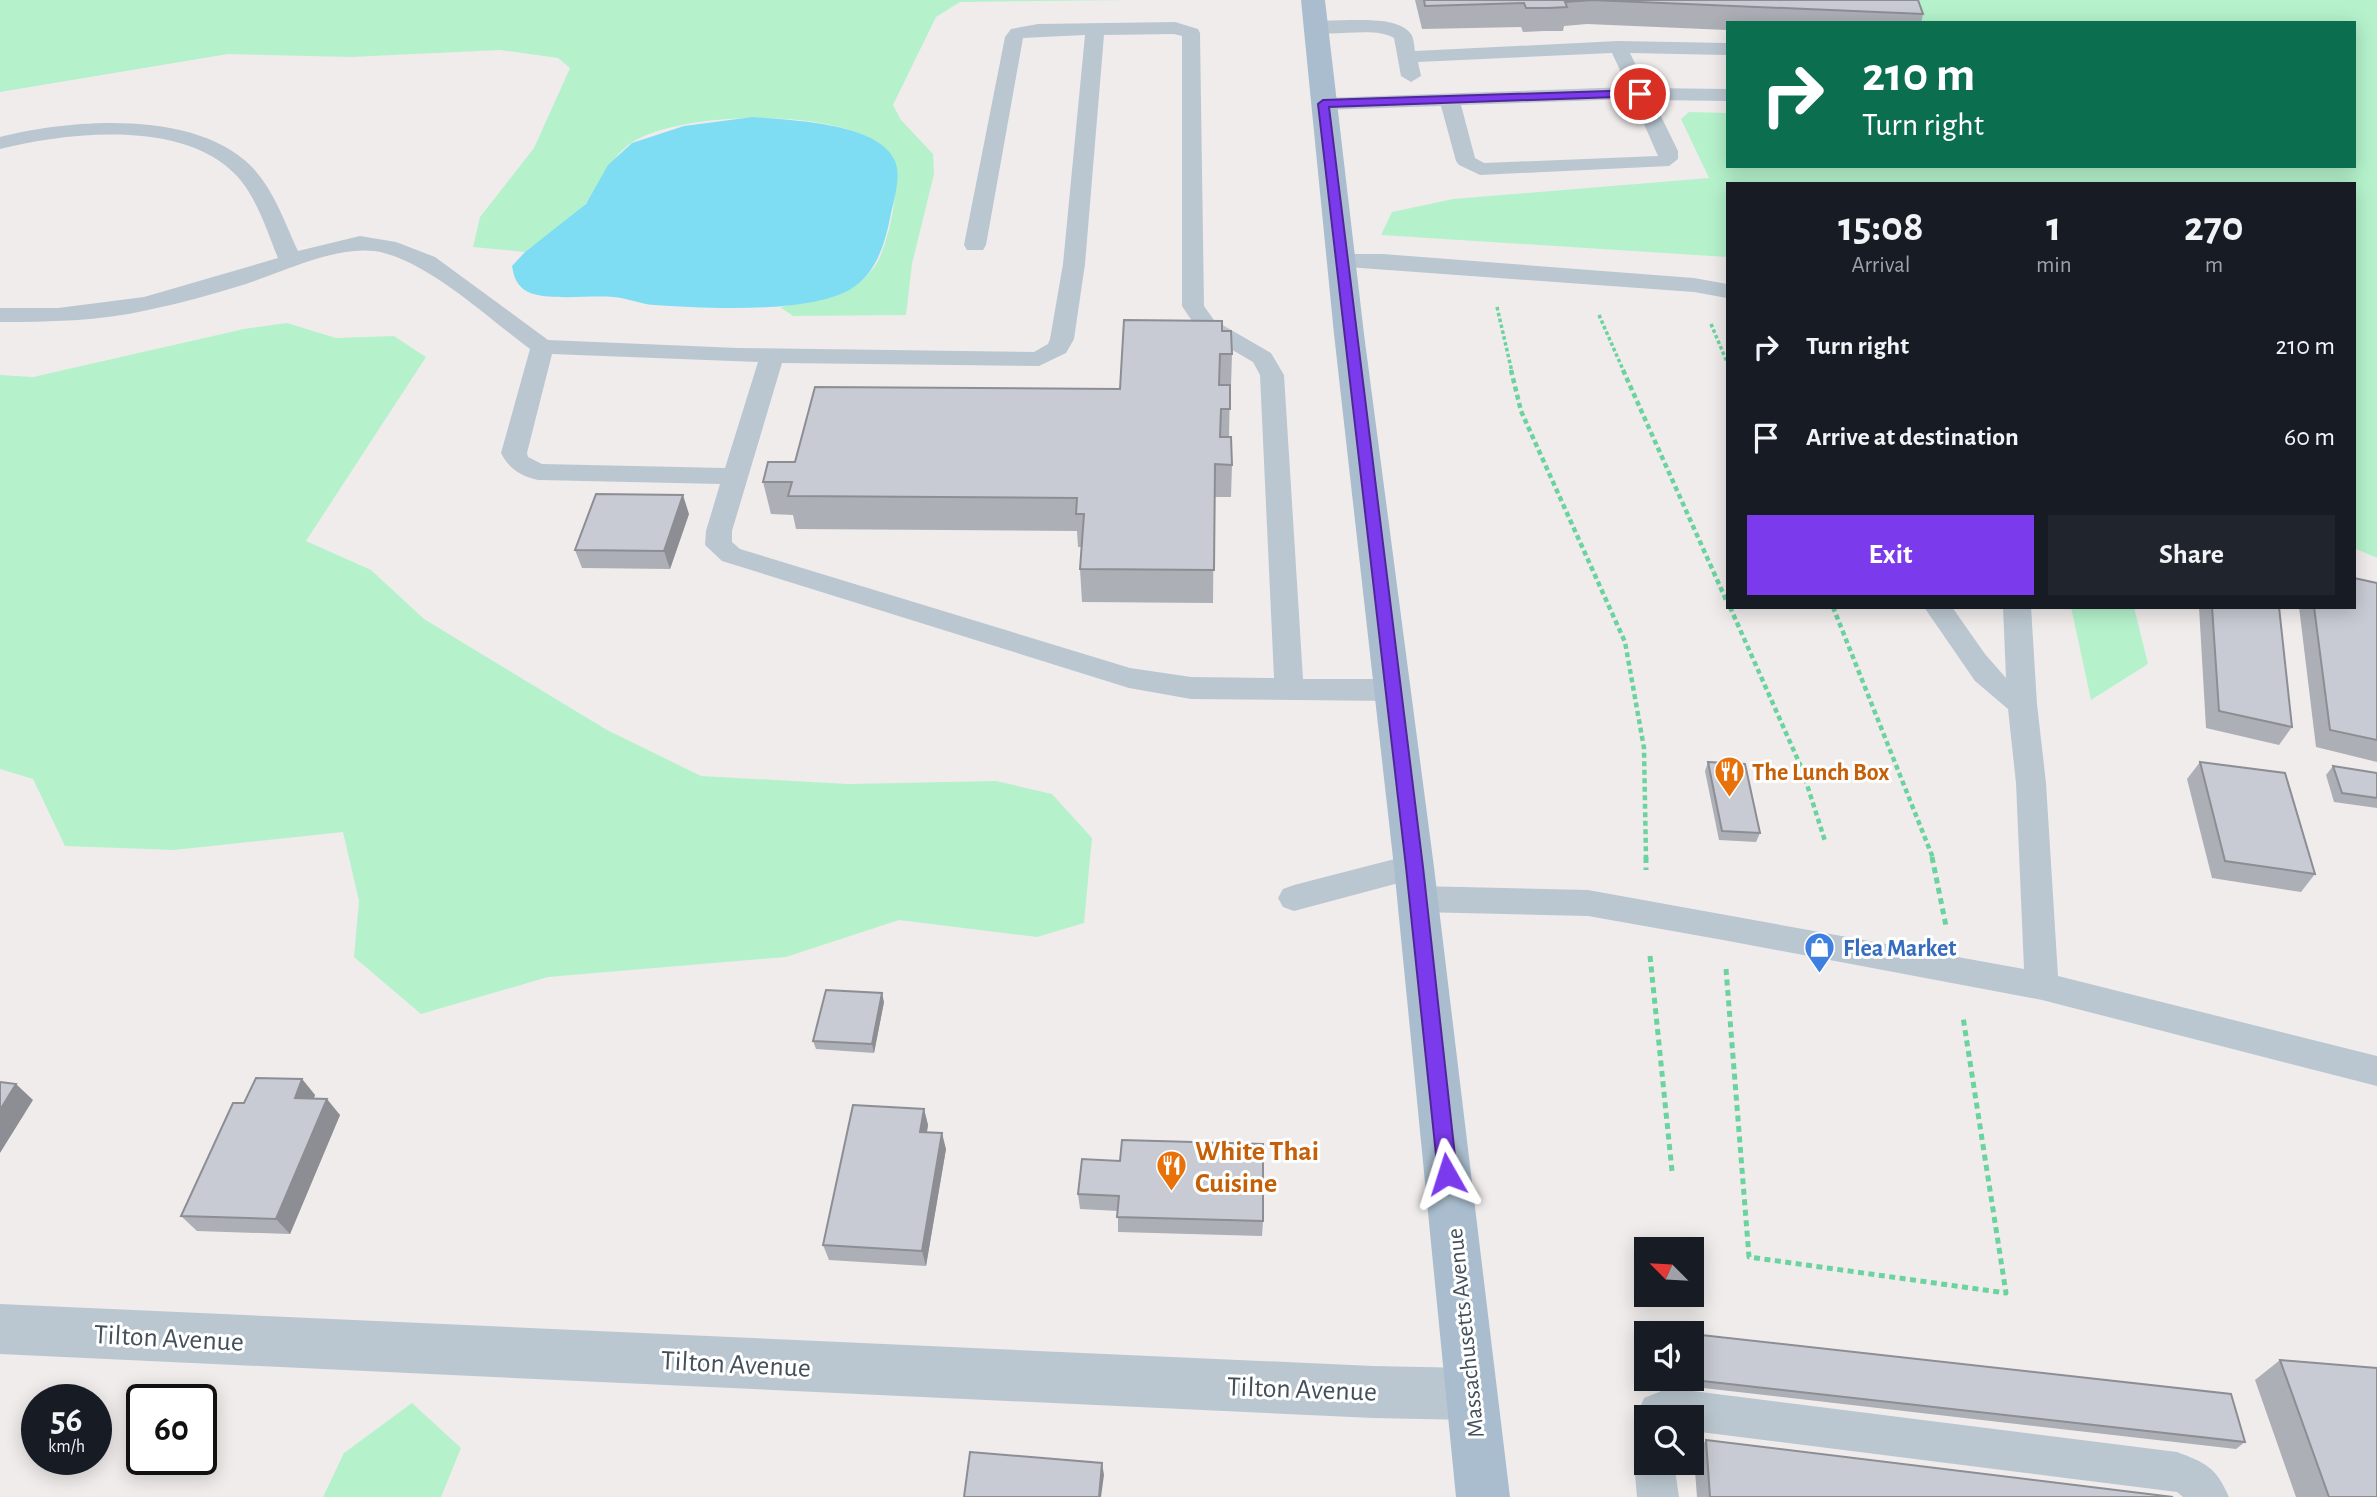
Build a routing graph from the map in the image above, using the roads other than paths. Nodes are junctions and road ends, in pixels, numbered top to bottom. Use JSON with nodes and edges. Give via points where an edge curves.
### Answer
{"nodes":[{"id":1,"x":1314,"y":13,"type":"edge"},
{"id":2,"x":1095,"y":29,"type":"junction"},
{"id":3,"x":1618,"y":47,"type":"junction"},
{"id":4,"x":1726,"y":49,"type":"edge"},
{"id":5,"x":1406,"y":57,"type":"junction"},
{"id":6,"x":1640,"y":94,"type":"junction"},
{"id":7,"x":1726,"y":94,"type":"edge"},
{"id":8,"x":1449,"y":99,"type":"junction"},
{"id":9,"x":1417,"y":100,"type":"junction"},
{"id":10,"x":1323,"y":104,"type":"junction"},
{"id":11,"x":0,"y":144,"type":"edge"},
{"id":12,"x":975,"y":245,"type":"dead end"},
{"id":13,"x":290,"y":261,"type":"junction"},
{"id":14,"x":1341,"y":261,"type":"junction"},
{"id":15,"x":1726,"y":291,"type":"edge"},
{"id":16,"x":0,"y":315,"type":"edge"},
{"id":17,"x":542,"y":347,"type":"junction"},
{"id":18,"x":772,"y":355,"type":"junction"},
{"id":19,"x":735,"y":476,"type":"junction"},
{"id":20,"x":1939,"y":609,"type":"edge"},
{"id":21,"x":2017,"y":609,"type":"edge"},
{"id":22,"x":1289,"y":690,"type":"junction"},
{"id":23,"x":1392,"y":690,"type":"junction"},
{"id":24,"x":2022,"y":704,"type":"junction"},
{"id":25,"x":1416,"y":883,"type":"junction"},
{"id":26,"x":1294,"y":898,"type":"dead end"},
{"id":27,"x":2042,"y":986,"type":"junction"},
{"id":28,"x":2377,"y":1071,"type":"edge"},
{"id":29,"x":0,"y":1329,"type":"edge"},
{"id":30,"x":1471,"y":1394,"type":"junction"},
{"id":31,"x":1704,"y":1412,"type":"edge"},
{"id":32,"x":1655,"y":1475,"type":"edge"},
{"id":33,"x":1483,"y":1497,"type":"edge"},
{"id":34,"x":1658,"y":1497,"type":"edge"},
{"id":35,"x":2208,"y":1497,"type":"edge"}],
"edges":[{"from":1,"to":5,"type":"lane","via":[[1398,32],[1403,36]]},
{"from":1,"to":10,"type":"main road","name":"Massachusetts Avenue"},
{"from":2,"to":12,"type":"lane","via":[[1026,31],[1014,37]]},
{"from":2,"to":18,"type":"lane","via":[[1073,264],[1058,348],[1039,359]]},
{"from":2,"to":22,"type":"lane","via":[[1175,28],[1193,38],[1193,306],[1206,325],[1263,358],[1272,375]]},
{"from":3,"to":4,"type":"lane"},
{"from":3,"to":5,"type":"lane"},
{"from":3,"to":6,"type":"lane"},
{"from":5,"to":9,"type":"lane"},
{"from":6,"to":7,"type":"lane"},
{"from":6,"to":8,"type":"lane"},
{"from":6,"to":8,"type":"lane","via":[[1670,156],[1662,162],[1480,169],[1466,161]]},
{"from":8,"to":9,"type":"lane"},
{"from":9,"to":10,"type":"lane"},
{"from":10,"to":14,"type":"main road","name":"Massachusetts Avenue"},
{"from":11,"to":13,"type":"lane","via":[[49,132],[113,130],[184,137],[218,151],[243,169],[258,189]]},
{"from":13,"to":16,"type":"lane","via":[[145,304],[58,315]]},
{"from":13,"to":17,"type":"lane","via":[[360,243],[388,247],[427,262]]},
{"from":14,"to":15,"type":"lane","via":[[1581,276]]},
{"from":14,"to":23,"type":"main road","name":"Massachusetts Avenue"},
{"from":17,"to":18,"type":"lane"},
{"from":17,"to":19,"type":"lane","via":[[514,453],[518,462],[538,472]]},
{"from":18,"to":19,"type":"lane"},
{"from":19,"to":22,"type":"lane","via":[[718,545],[732,555],[1129,678],[1166,686]]},
{"from":20,"to":24,"type":"lane","via":[[1984,676]]},
{"from":21,"to":24,"type":"lane"},
{"from":22,"to":23,"type":"lane"},
{"from":23,"to":25,"type":"main road","name":"Massachusetts Avenue"},
{"from":24,"to":27,"type":"lane"},
{"from":25,"to":26,"type":"lane"},
{"from":25,"to":27,"type":"lane","via":[[1588,903]]},
{"from":25,"to":30,"type":"main road","name":"Massachusetts Avenue"},
{"from":27,"to":28,"type":"lane"},
{"from":29,"to":30,"type":"street","name":"Tilton Avenue"},
{"from":30,"to":33,"type":"main road","name":"Massachusetts Avenue"},
{"from":31,"to":35,"type":"lane","via":[[2177,1472],[2195,1479]]},
{"from":32,"to":34,"type":"lane"}]}
